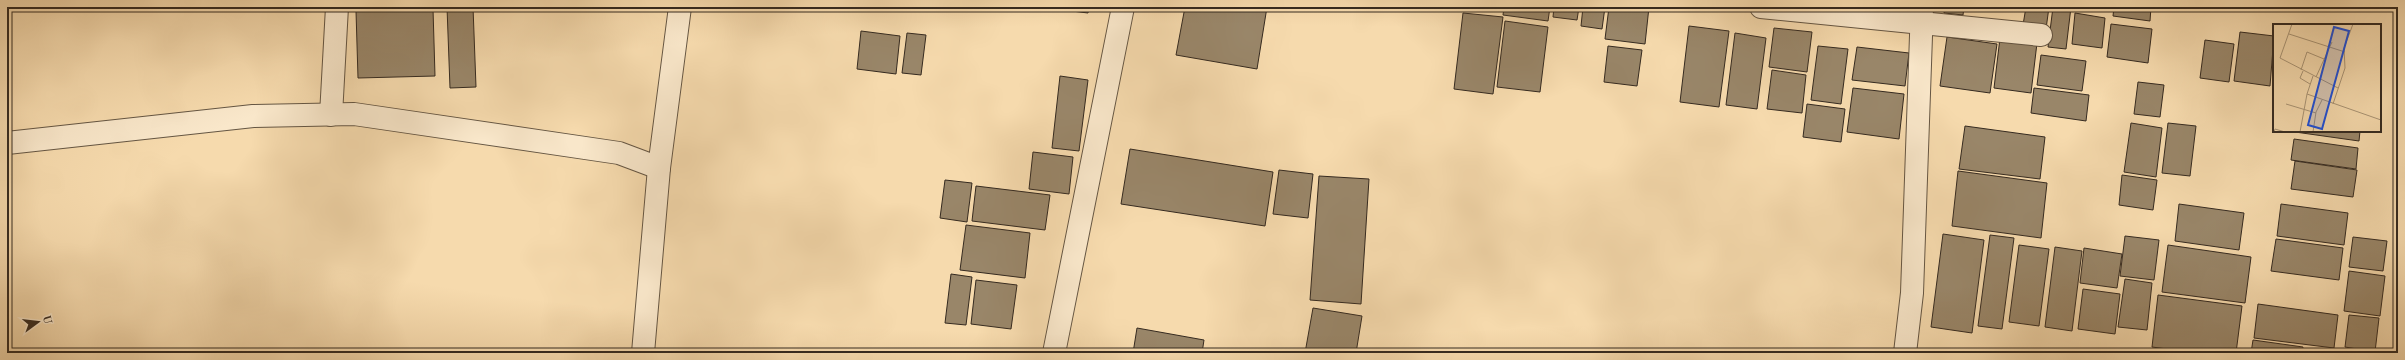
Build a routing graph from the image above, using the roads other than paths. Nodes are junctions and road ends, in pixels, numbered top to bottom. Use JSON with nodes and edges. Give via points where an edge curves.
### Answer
{"nodes":[{"id":1,"x":337,"y":7,"type":"edge"},
{"id":2,"x":680,"y":7,"type":"edge"},
{"id":3,"x":1123,"y":7,"type":"edge"},
{"id":4,"x":1760,"y":7,"type":"edge"},
{"id":5,"x":1922,"y":16,"type":"edge"},
{"id":6,"x":2041,"y":35,"type":"dead end"},
{"id":7,"x":331,"y":115,"type":"junction"},
{"id":8,"x":7,"y":143,"type":"edge"},
{"id":9,"x":658,"y":168,"type":"junction"},
{"id":10,"x":643,"y":353,"type":"edge"},
{"id":11,"x":1054,"y":353,"type":"edge"},
{"id":12,"x":1905,"y":353,"type":"edge"}],
"edges":[{"from":1,"to":7,"type":"street"},
{"from":2,"to":9,"type":"street"},
{"from":3,"to":11,"type":"street"},
{"from":4,"to":5,"type":"street"},
{"from":5,"to":6,"type":"street"},
{"from":5,"to":12,"type":"street","via":[[1912,294]]},
{"from":7,"to":8,"type":"street","via":[[253,116]]},
{"from":7,"to":9,"type":"street","via":[[354,114],[619,153]]},
{"from":9,"to":10,"type":"street"}]}
